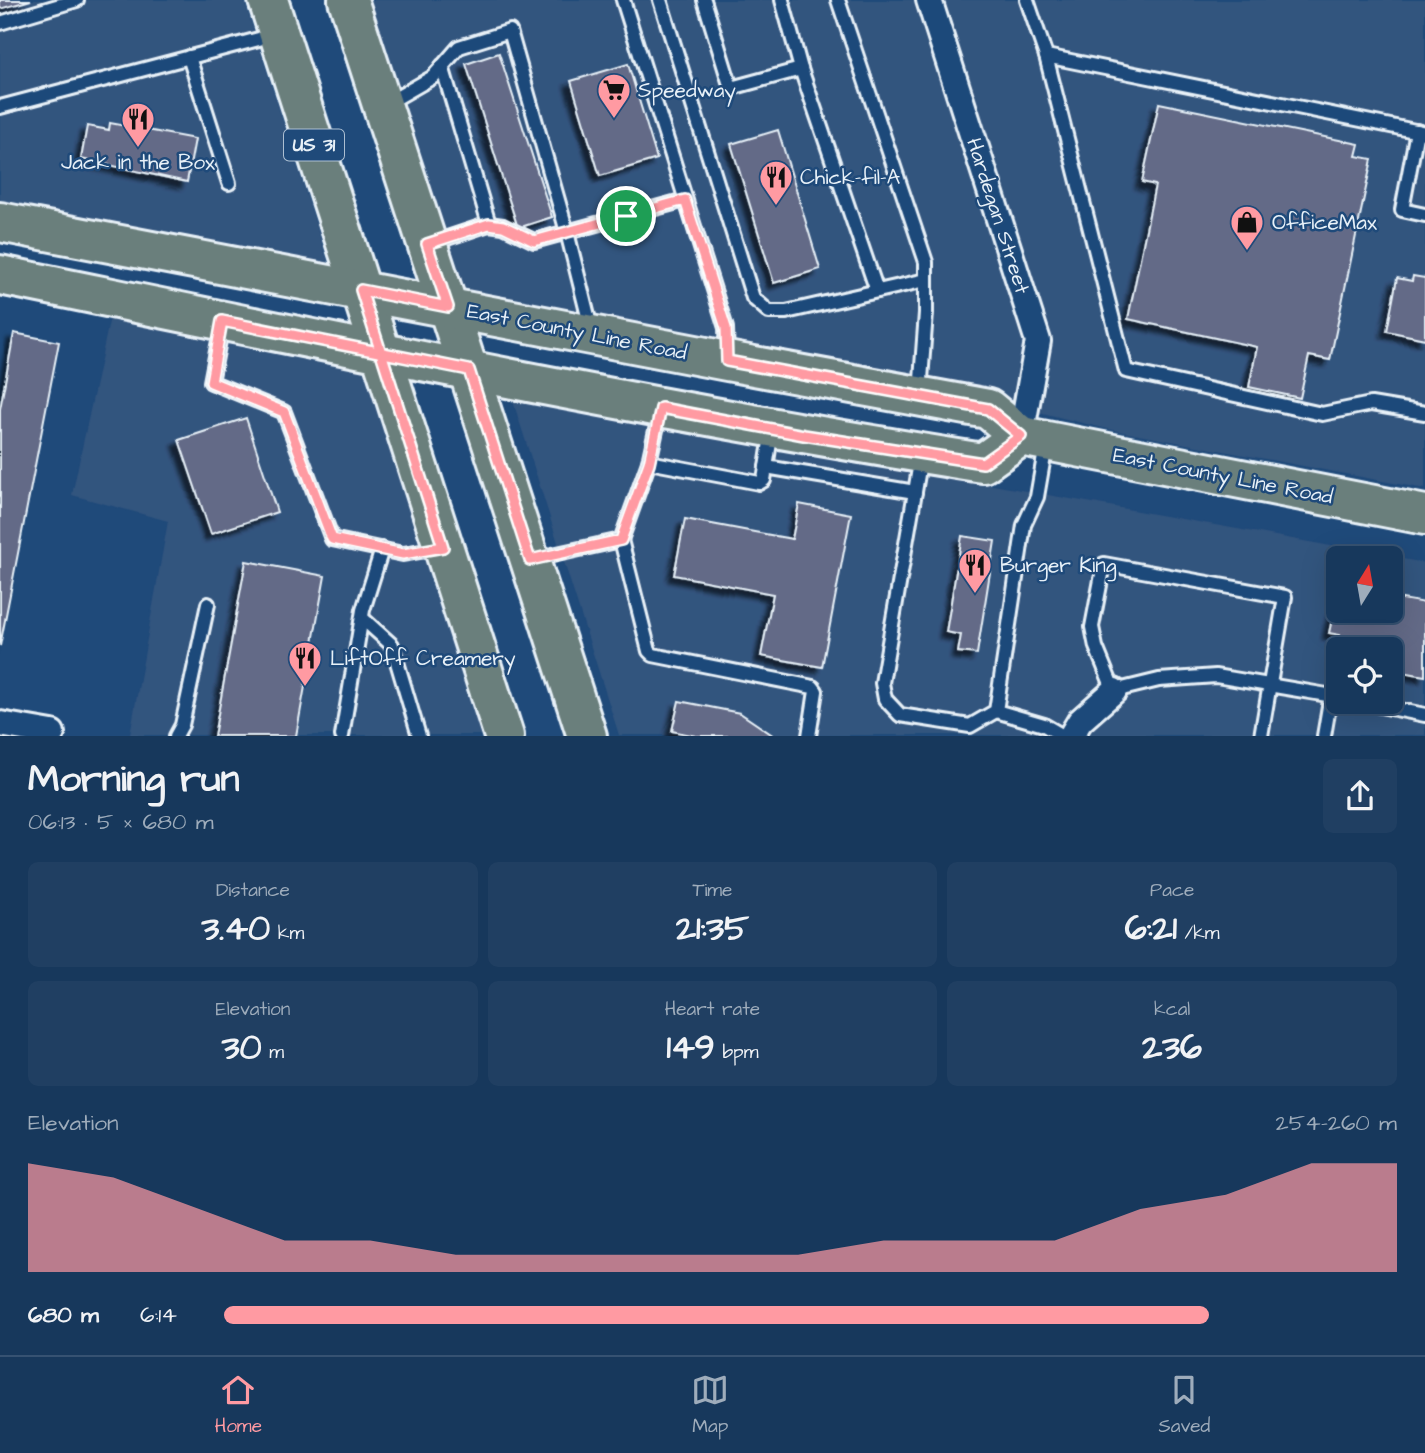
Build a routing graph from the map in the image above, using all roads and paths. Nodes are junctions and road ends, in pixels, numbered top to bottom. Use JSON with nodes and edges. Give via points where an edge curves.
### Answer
{"nodes":[{"id":1,"x":78,"y":0,"type":"edge"},
{"id":2,"x":348,"y":0,"type":"edge"},
{"id":3,"x":622,"y":0,"type":"edge"},
{"id":4,"x":660,"y":0,"type":"edge"},
{"id":5,"x":704,"y":0,"type":"edge"},
{"id":6,"x":782,"y":0,"type":"edge"},
{"id":7,"x":838,"y":0,"type":"edge"},
{"id":8,"x":929,"y":0,"type":"edge"},
{"id":9,"x":1027,"y":0,"type":"edge"},
{"id":10,"x":273,"y":17,"type":"edge"},
{"id":11,"x":0,"y":23,"type":"edge"},
{"id":12,"x":1046,"y":56,"type":"junction"},
{"id":13,"x":189,"y":57,"type":"junction"},
{"id":14,"x":442,"y":66,"type":"junction"},
{"id":15,"x":801,"y":69,"type":"junction"},
{"id":16,"x":382,"y":106,"type":"junction"},
{"id":17,"x":0,"y":107,"type":"edge"},
{"id":18,"x":1421,"y":132,"type":"edge"},
{"id":19,"x":229,"y":183,"type":"dead end"},
{"id":20,"x":685,"y":200,"type":"junction"},
{"id":21,"x":1425,"y":215,"type":"edge"},
{"id":22,"x":0,"y":222,"type":"edge"},
{"id":23,"x":489,"y":224,"type":"junction"},
{"id":24,"x":567,"y":232,"type":"junction"},
{"id":25,"x":427,"y":244,"type":"junction"},
{"id":26,"x":0,"y":275,"type":"edge"},
{"id":27,"x":926,"y":280,"type":"junction"},
{"id":28,"x":361,"y":290,"type":"junction"},
{"id":29,"x":877,"y":291,"type":"junction"},
{"id":30,"x":448,"y":307,"type":"junction"},
{"id":31,"x":222,"y":321,"type":"junction"},
{"id":32,"x":593,"y":335,"type":"junction"},
{"id":33,"x":381,"y":353,"type":"junction"},
{"id":34,"x":727,"y":361,"type":"junction"},
{"id":35,"x":469,"y":370,"type":"junction"},
{"id":36,"x":919,"y":397,"type":"junction"},
{"id":37,"x":661,"y":408,"type":"junction"},
{"id":38,"x":1425,"y":413,"type":"edge"},
{"id":39,"x":772,"y":429,"type":"junction"},
{"id":40,"x":1034,"y":438,"type":"junction"},
{"id":41,"x":922,"y":454,"type":"junction"},
{"id":42,"x":649,"y":463,"type":"junction"},
{"id":43,"x":766,"y":467,"type":"junction"},
{"id":44,"x":915,"y":492,"type":"junction"},
{"id":45,"x":1425,"y":515,"type":"edge"},
{"id":46,"x":621,"y":540,"type":"junction"},
{"id":47,"x":443,"y":547,"type":"junction"},
{"id":48,"x":382,"y":549,"type":"junction"},
{"id":49,"x":530,"y":560,"type":"junction"},
{"id":50,"x":208,"y":604,"type":"dead end"},
{"id":51,"x":362,"y":618,"type":"junction"},
{"id":52,"x":1269,"y":684,"type":"junction"},
{"id":53,"x":1114,"y":691,"type":"junction"},
{"id":54,"x":1326,"y":694,"type":"edge"},
{"id":55,"x":996,"y":711,"type":"junction"},
{"id":56,"x":1403,"y":711,"type":"edge"},
{"id":57,"x":1330,"y":714,"type":"edge"},
{"id":58,"x":1425,"y":715,"type":"edge"},
{"id":59,"x":0,"y":724,"type":"edge"},
{"id":60,"x":52,"y":733,"type":"dead end"},
{"id":61,"x":176,"y":736,"type":"edge"},
{"id":62,"x":342,"y":736,"type":"edge"},
{"id":63,"x":419,"y":736,"type":"edge"},
{"id":64,"x":504,"y":736,"type":"edge"},
{"id":65,"x":587,"y":736,"type":"edge"},
{"id":66,"x":810,"y":736,"type":"edge"},
{"id":67,"x":1063,"y":736,"type":"edge"},
{"id":68,"x":1071,"y":736,"type":"edge"},
{"id":69,"x":1261,"y":736,"type":"edge"},
{"id":70,"x":1324,"y":736,"type":"edge"}],
"edges":[{"from":1,"to":11,"type":"lane"},
{"from":2,"to":16,"type":"main road"},
{"from":3,"to":20,"type":"lane"},
{"from":4,"to":29,"type":"lane","via":[[753,298],[769,312],[786,312]]},
{"from":5,"to":15,"type":"lane","via":[[731,88]]},
{"from":6,"to":15,"type":"lane"},
{"from":7,"to":27,"type":"lane","via":[[926,262]]},
{"from":8,"to":40,"type":"street","name":"Hardegan Street","via":[[1038,341]]},
{"from":9,"to":12,"type":"lane"},
{"from":10,"to":13,"type":"lane"},
{"from":10,"to":28,"type":"main road","number":"US 31"},
{"from":12,"to":18,"type":"lane"},
{"from":12,"to":38,"type":"lane","via":[[1126,371],[1322,414],[1371,404]]},
{"from":13,"to":17,"type":"lane"},
{"from":13,"to":19,"type":"lane"},
{"from":14,"to":16,"type":"lane","via":[[433,77]]},
{"from":14,"to":23,"type":"lane"},
{"from":14,"to":24,"type":"lane","via":[[459,47],[510,31]]},
{"from":15,"to":29,"type":"lane"},
{"from":16,"to":25,"type":"main road"},
{"from":18,"to":21,"type":"lane","via":[[1402,210]]},
{"from":20,"to":24,"type":"lane"},
{"from":20,"to":34,"type":"lane","via":[[726,328]]},
{"from":22,"to":28,"type":"main road","name":"East County Line Road"},
{"from":23,"to":24,"type":"lane","via":[[534,241]]},
{"from":23,"to":25,"type":"lane"},
{"from":24,"to":32,"type":"lane"},
{"from":25,"to":30,"type":"main road"},
{"from":26,"to":31,"type":"main road"},
{"from":27,"to":29,"type":"lane"},
{"from":27,"to":36,"type":"lane"},
{"from":28,"to":30,"type":"main road","name":"East County Line Road"},
{"from":28,"to":33,"type":"main road","number":"US 31"},
{"from":30,"to":32,"type":"main road","name":"East County Line Road"},
{"from":30,"to":35,"type":"main road"},
{"from":31,"to":33,"type":"main road"},
{"from":31,"to":48,"type":"lane","via":[[211,382],[284,412],[332,539]]},
{"from":32,"to":34,"type":"main road","name":"East County Line Road"},
{"from":33,"to":35,"type":"main road"},
{"from":33,"to":47,"type":"main road","number":"US 31"},
{"from":34,"to":36,"type":"main road","name":"East County Line Road"},
{"from":35,"to":37,"type":"main road"},
{"from":35,"to":49,"type":"main road"},
{"from":36,"to":40,"type":"main road","name":"East County Line Road","via":[[988,409]]},
{"from":37,"to":39,"type":"main road"},
{"from":37,"to":42,"type":"lane"},
{"from":39,"to":41,"type":"main road"},
{"from":39,"to":43,"type":"lane"},
{"from":40,"to":41,"type":"main road","via":[[983,463]]},
{"from":40,"to":45,"type":"main road","name":"East County Line Road"},
{"from":40,"to":55,"type":"lane","via":[[1037,497],[1024,525]]},
{"from":41,"to":44,"type":"lane"},
{"from":42,"to":43,"type":"lane","via":[[759,483]]},
{"from":42,"to":46,"type":"lane"},
{"from":43,"to":44,"type":"lane"},
{"from":44,"to":55,"type":"lane","via":[[882,683],[885,699],[900,715],[970,726]]},
{"from":46,"to":49,"type":"lane"},
{"from":46,"to":66,"type":"lane","via":[[649,651],[813,687]]},
{"from":47,"to":48,"type":"lane","via":[[403,554]]},
{"from":47,"to":64,"type":"main road","number":"US 31"},
{"from":48,"to":51,"type":"lane"},
{"from":49,"to":65,"type":"main road"},
{"from":50,"to":61,"type":"lane"},
{"from":51,"to":62,"type":"lane"},
{"from":51,"to":63,"type":"lane","via":[[392,645]]},
{"from":52,"to":53,"type":"lane","via":[[1216,676],[1159,680]]},
{"from":52,"to":53,"type":"lane","via":[[1286,597],[1104,564],[1092,627]]},
{"from":52,"to":54,"type":"lane"},
{"from":52,"to":69,"type":"lane"},
{"from":53,"to":68,"type":"street","via":[[1080,721]]},
{"from":55,"to":67,"type":"lane","via":[[1044,725]]},
{"from":56,"to":58,"type":"lane"},
{"from":57,"to":70,"type":"lane"},
{"from":59,"to":60,"type":"street"}]}
